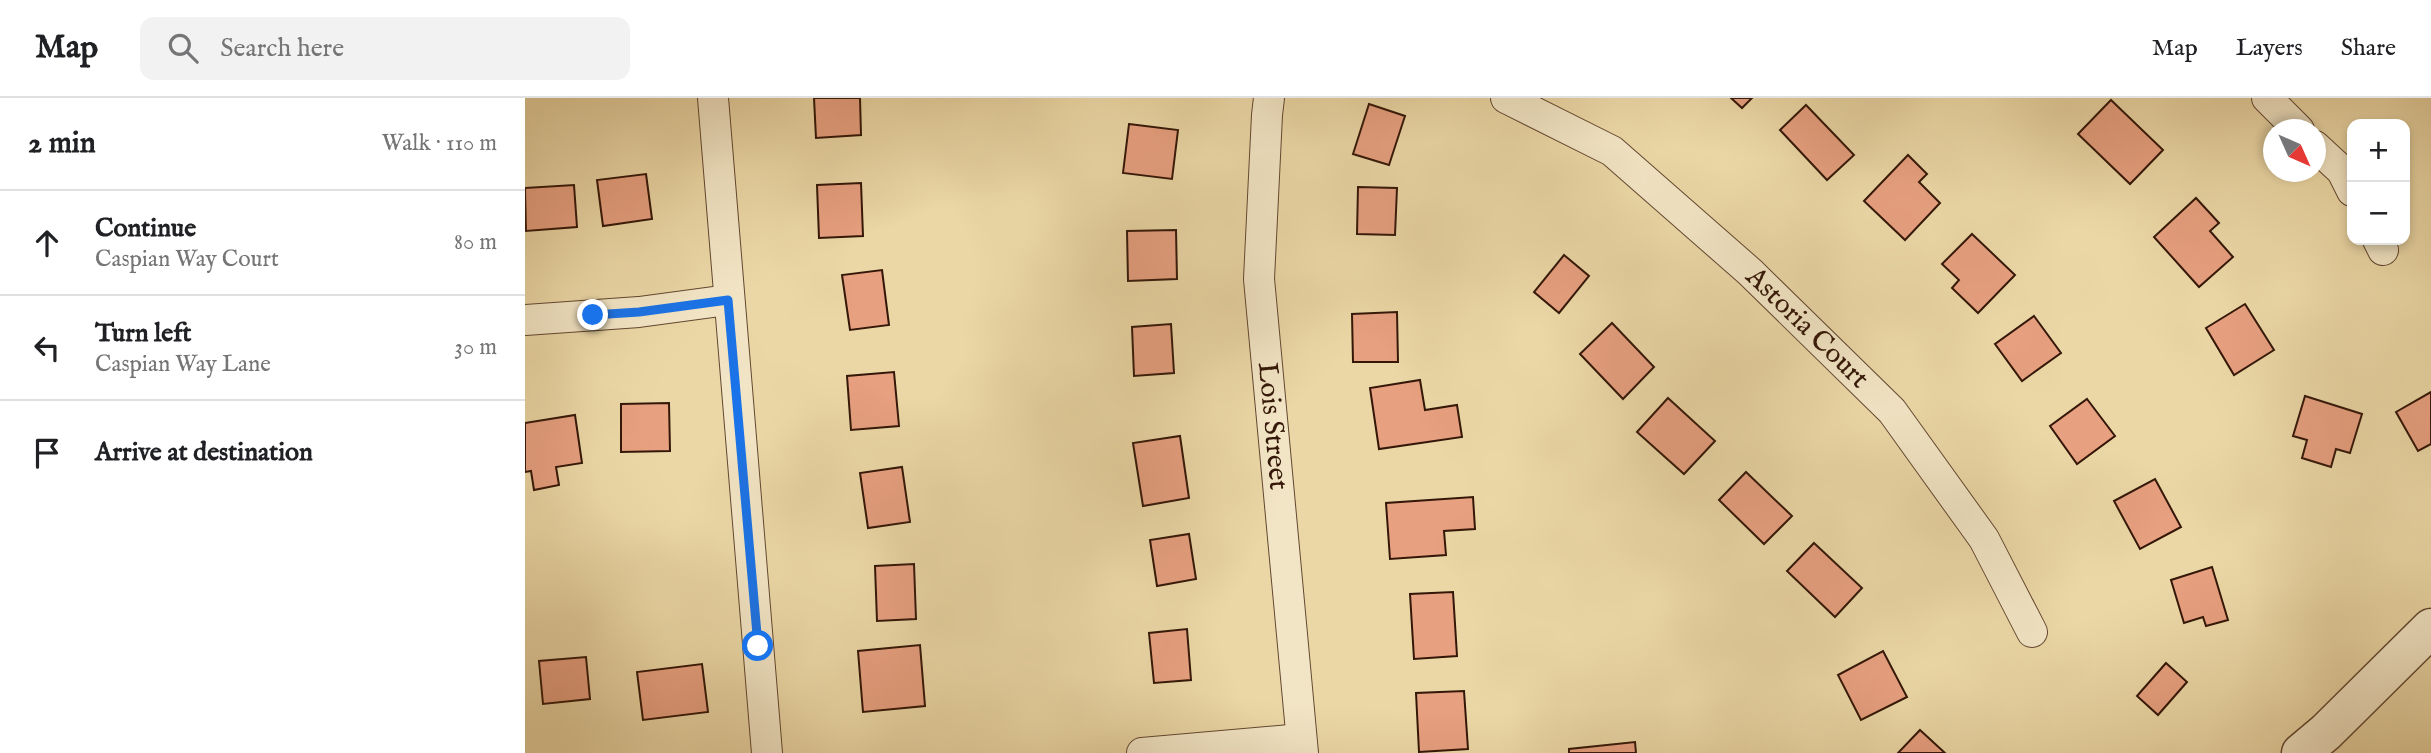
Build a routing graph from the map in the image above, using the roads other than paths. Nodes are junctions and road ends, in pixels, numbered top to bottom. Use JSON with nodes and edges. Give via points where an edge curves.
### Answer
{"nodes":[{"id":1,"x":713,"y":98,"type":"edge"},
{"id":2,"x":1269,"y":98,"type":"edge"},
{"id":3,"x":1506,"y":98,"type":"edge"},
{"id":4,"x":2267,"y":98,"type":"edge"},
{"id":5,"x":2288,"y":119,"type":"edge"},
{"id":6,"x":2326,"y":156,"type":"edge"},
{"id":7,"x":2348,"y":182,"type":"edge"},
{"id":8,"x":728,"y":300,"type":"junction"},
{"id":9,"x":525,"y":320,"type":"edge"},
{"id":10,"x":2431,"y":628,"type":"edge"},
{"id":11,"x":2032,"y":632,"type":"dead end"},
{"id":12,"x":1302,"y":746,"type":"edge"},
{"id":13,"x":767,"y":753,"type":"edge"},
{"id":14,"x":1142,"y":753,"type":"edge"},
{"id":15,"x":2301,"y":753,"type":"edge"}],
"edges":[{"from":1,"to":8,"type":"street"},
{"from":2,"to":12,"type":"street","name":"Lois Street","via":[[1259,279]]},
{"from":3,"to":11,"type":"street","name":"Astoria Court","via":[[1612,151],[1751,272],[1892,411],[1984,539]]},
{"from":4,"to":5,"type":"street"},
{"from":6,"to":7,"type":"street"},
{"from":8,"to":9,"type":"street"},
{"from":8,"to":13,"type":"street"},
{"from":10,"to":15,"type":"street"},
{"from":12,"to":14,"type":"street"}]}
